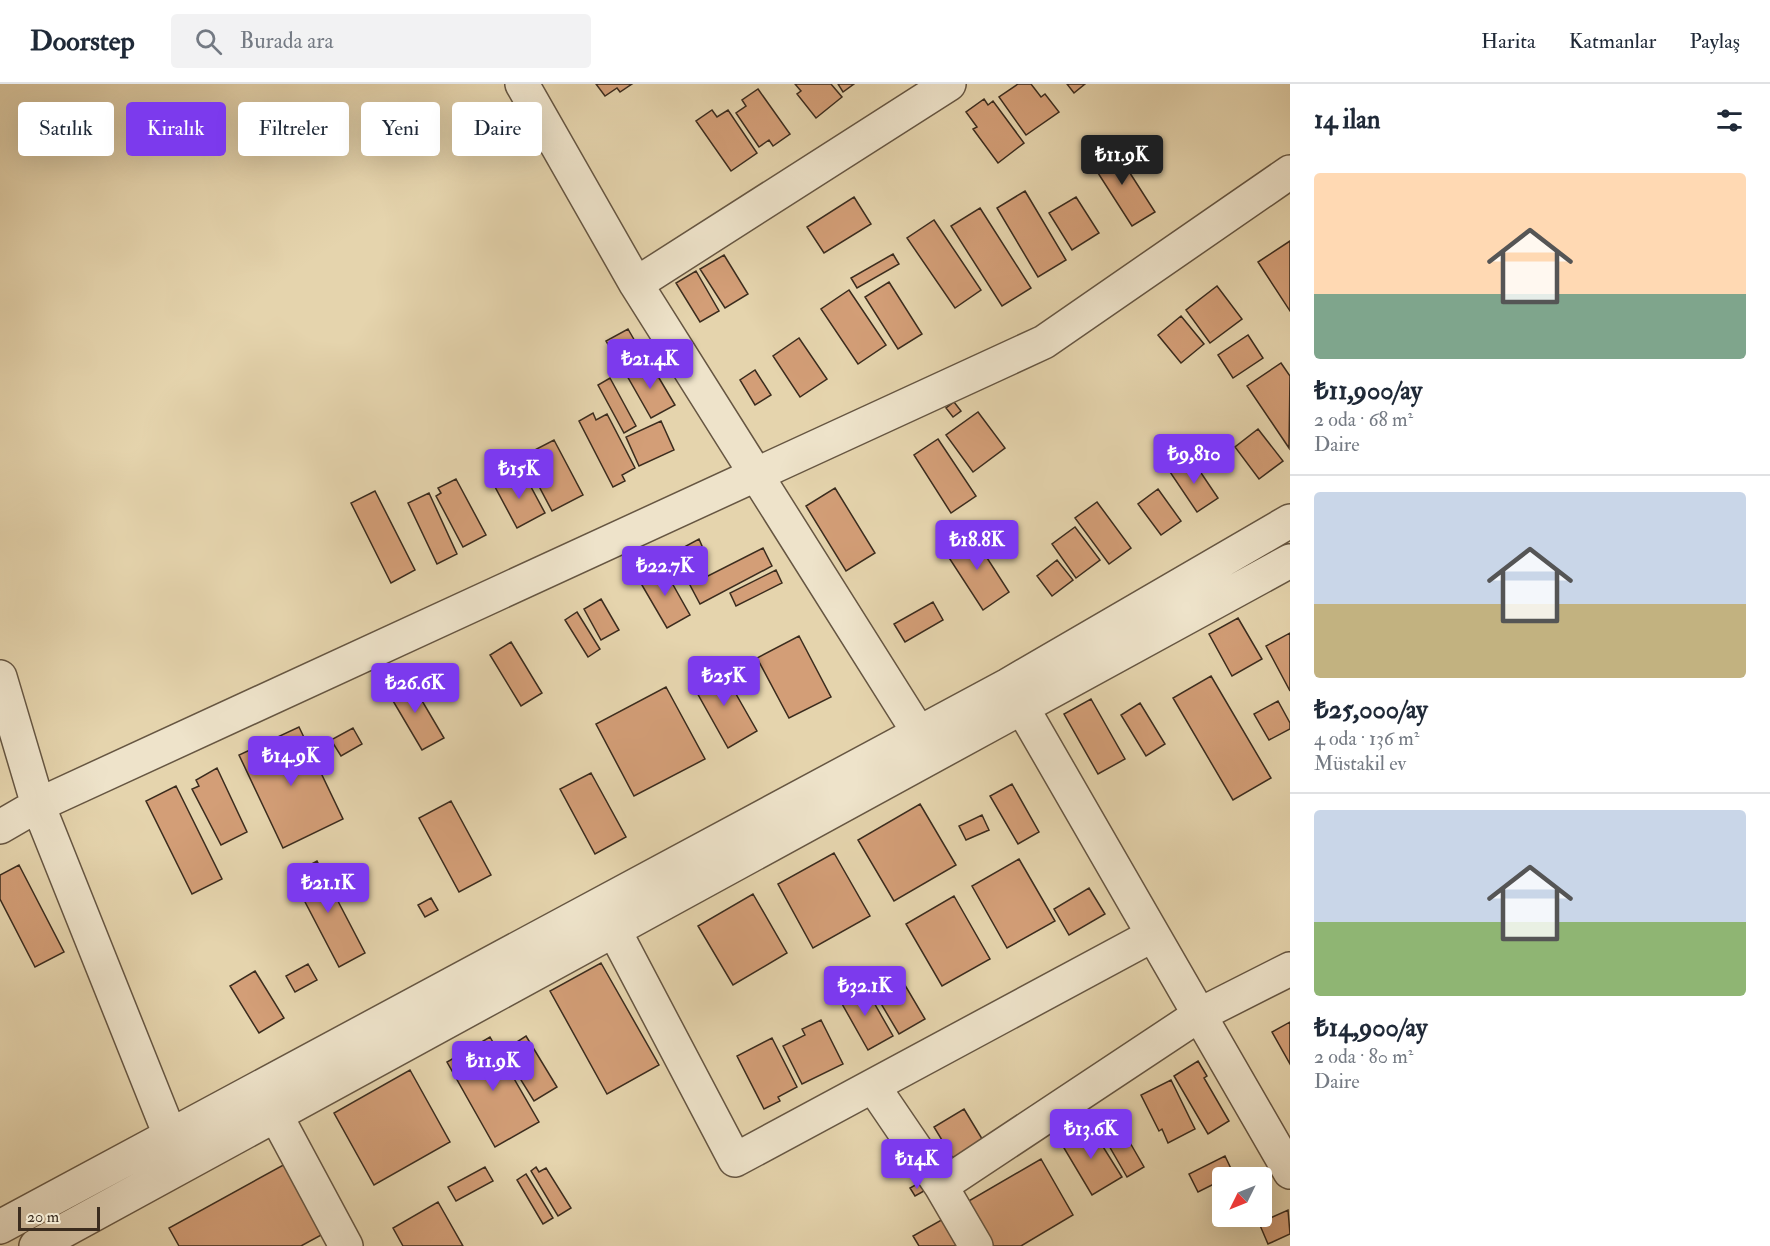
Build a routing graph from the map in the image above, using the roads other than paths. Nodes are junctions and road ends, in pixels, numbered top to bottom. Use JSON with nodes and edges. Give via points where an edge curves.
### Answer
{"nodes":[{"id":1,"x":522,"y":84,"type":"edge"},
{"id":2,"x":949,"y":84,"type":"edge"},
{"id":3,"x":1290,"y":172,"type":"edge"},
{"id":4,"x":636,"y":284,"type":"junction"},
{"id":5,"x":755,"y":474,"type":"junction"},
{"id":6,"x":1290,"y":521,"type":"edge"},
{"id":7,"x":1290,"y":561,"type":"edge"},
{"id":8,"x":0,"y":677,"type":"edge"},
{"id":9,"x":1015,"y":697,"type":"junction"},
{"id":10,"x":919,"y":733,"type":"junction"},
{"id":11,"x":38,"y":805,"type":"junction"},
{"id":12,"x":0,"y":827,"type":"edge"},
{"id":13,"x":607,"y":918,"type":"junction"},
{"id":14,"x":1153,"y":935,"type":"junction"},
{"id":15,"x":1290,"y":969,"type":"edge"},
{"id":16,"x":1199,"y":1015,"type":"junction"},
{"id":17,"x":873,"y":1086,"type":"junction"},
{"id":18,"x":260,"y":1087,"type":"junction"},
{"id":19,"x":276,"y":1116,"type":"junction"},
{"id":20,"x":170,"y":1135,"type":"junction"},
{"id":21,"x":1290,"y":1172,"type":"edge"},
{"id":22,"x":941,"y":1186,"type":"junction"},
{"id":23,"x":0,"y":1227,"type":"edge"},
{"id":24,"x":36,"y":1246,"type":"edge"},
{"id":25,"x":346,"y":1246,"type":"edge"},
{"id":26,"x":976,"y":1246,"type":"edge"}],
"edges":[{"from":1,"to":4,"type":"street"},
{"from":2,"to":4,"type":"street"},
{"from":3,"to":5,"type":"street","via":[[1044,342]]},
{"from":4,"to":5,"type":"street"},
{"from":5,"to":10,"type":"street"},
{"from":5,"to":11,"type":"street"},
{"from":6,"to":9,"type":"street"},
{"from":7,"to":9,"type":"street"},
{"from":8,"to":11,"type":"street"},
{"from":9,"to":10,"type":"street"},
{"from":9,"to":13,"type":"street"},
{"from":9,"to":14,"type":"street"},
{"from":10,"to":13,"type":"street"},
{"from":11,"to":12,"type":"street"},
{"from":11,"to":20,"type":"street"},
{"from":13,"to":17,"type":"street","via":[[735,1160]]},
{"from":13,"to":18,"type":"street"},
{"from":13,"to":19,"type":"street"},
{"from":14,"to":16,"type":"street"},
{"from":14,"to":17,"type":"street"},
{"from":15,"to":16,"type":"street"},
{"from":16,"to":21,"type":"street"},
{"from":16,"to":22,"type":"street"},
{"from":17,"to":22,"type":"street"},
{"from":18,"to":19,"type":"street"},
{"from":18,"to":20,"type":"street"},
{"from":19,"to":24,"type":"street"},
{"from":19,"to":25,"type":"street"},
{"from":20,"to":23,"type":"street"},
{"from":22,"to":26,"type":"street"}]}
